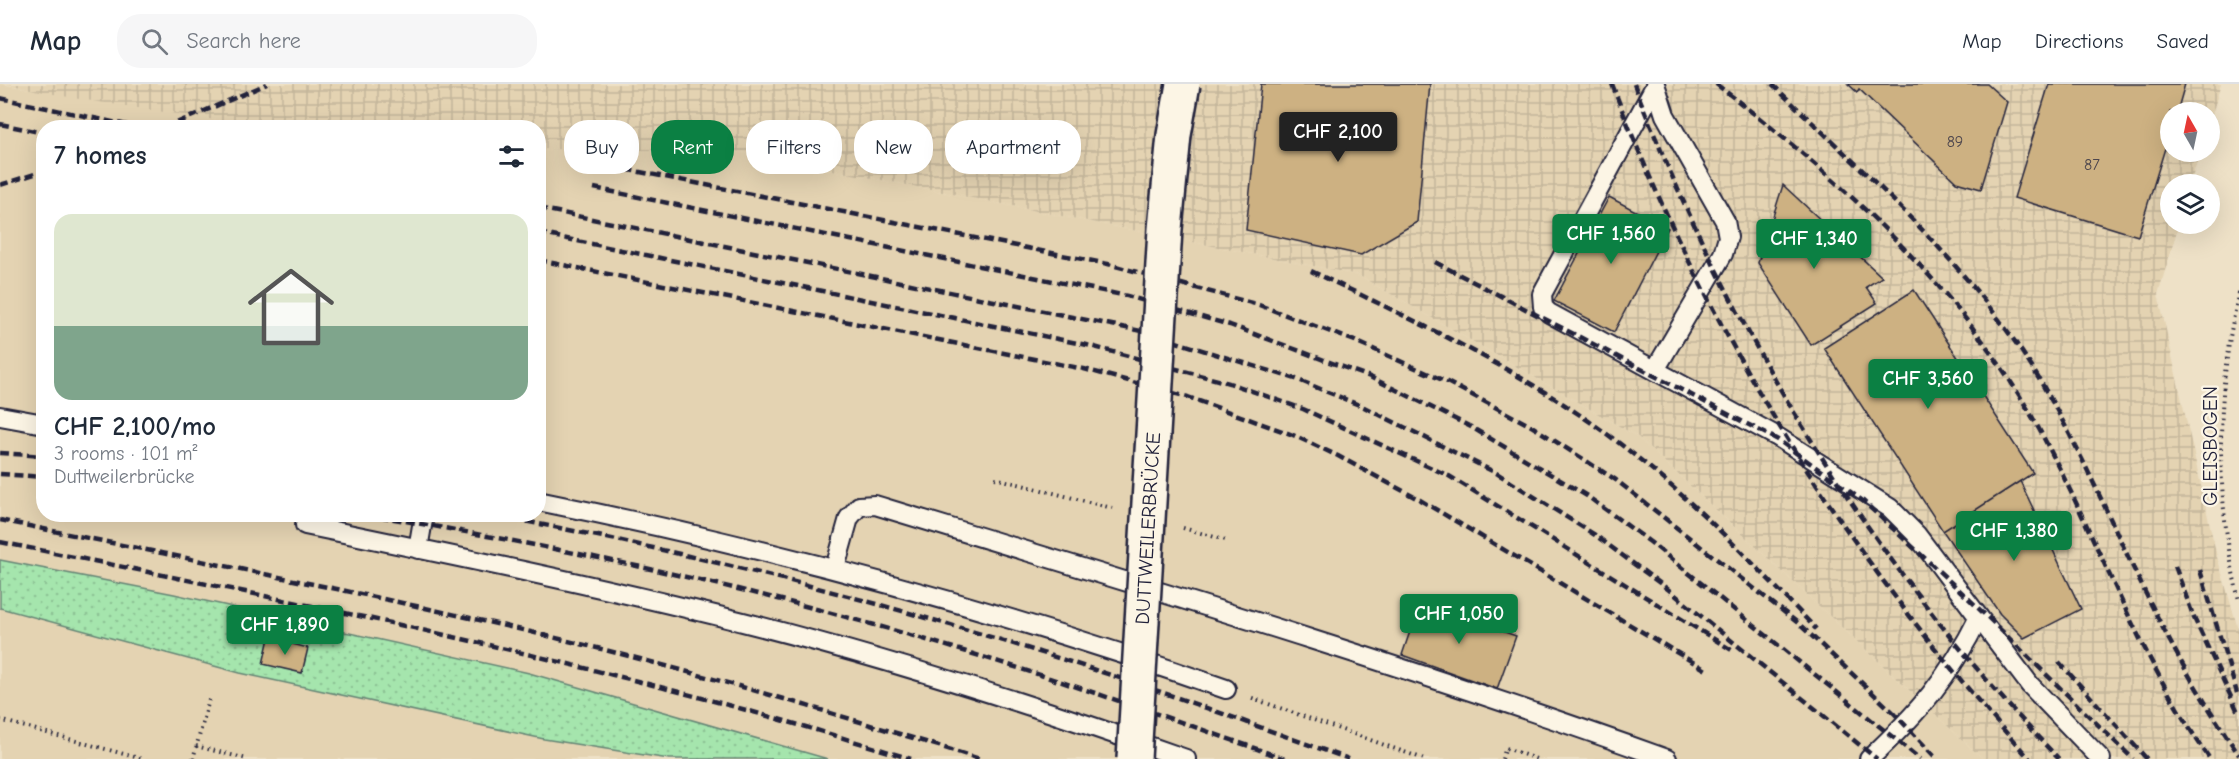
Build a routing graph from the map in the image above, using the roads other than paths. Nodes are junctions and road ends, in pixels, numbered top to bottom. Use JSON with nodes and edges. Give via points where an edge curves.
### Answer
{"nodes":[{"id":1,"x":1183,"y":84,"type":"edge"},
{"id":2,"x":1655,"y":85,"type":"edge"},
{"id":3,"x":1656,"y":370,"type":"junction"},
{"id":4,"x":0,"y":416,"type":"edge"},
{"id":5,"x":36,"y":423,"type":"edge"},
{"id":6,"x":546,"y":503,"type":"edge"},
{"id":7,"x":306,"y":522,"type":"edge"},
{"id":8,"x":423,"y":522,"type":"edge"},
{"id":9,"x":418,"y":549,"type":"junction"},
{"id":10,"x":836,"y":568,"type":"junction"},
{"id":11,"x":1979,"y":617,"type":"junction"},
{"id":12,"x":1226,"y":689,"type":"road end"},
{"id":13,"x":1134,"y":759,"type":"edge"},
{"id":14,"x":1186,"y":759,"type":"edge"},
{"id":15,"x":1667,"y":759,"type":"edge"},
{"id":16,"x":1869,"y":759,"type":"edge"},
{"id":17,"x":2101,"y":759,"type":"edge"}],
"edges":[{"from":1,"to":13,"type":"street","name":"DUTTWEILERBRÜCKE","bridge":true,"via":[[1165,229]]},
{"from":2,"to":3,"type":"lane","via":[[1665,115],[1725,221],[1728,237],[1724,254]]},
{"from":2,"to":3,"type":"lane","via":[[1541,299],[1549,313]]},
{"from":3,"to":11,"type":"lane","via":[[1776,436],[1890,508],[1916,534]]},
{"from":4,"to":5,"type":"lane"},
{"from":6,"to":10,"type":"lane"},
{"from":7,"to":9,"type":"lane","via":[[305,525]]},
{"from":8,"to":9,"type":"lane"},
{"from":9,"to":14,"type":"lane","via":[[616,591],[846,650],[1043,710]]},
{"from":10,"to":12,"type":"lane","via":[[1067,636]]},
{"from":10,"to":15,"type":"lane","via":[[851,513],[859,506],[875,505],[1449,683]]},
{"from":11,"to":16,"type":"lane","via":[[1961,654],[1936,691]]},
{"from":11,"to":17,"type":"lane","via":[[2030,685]]}]}
